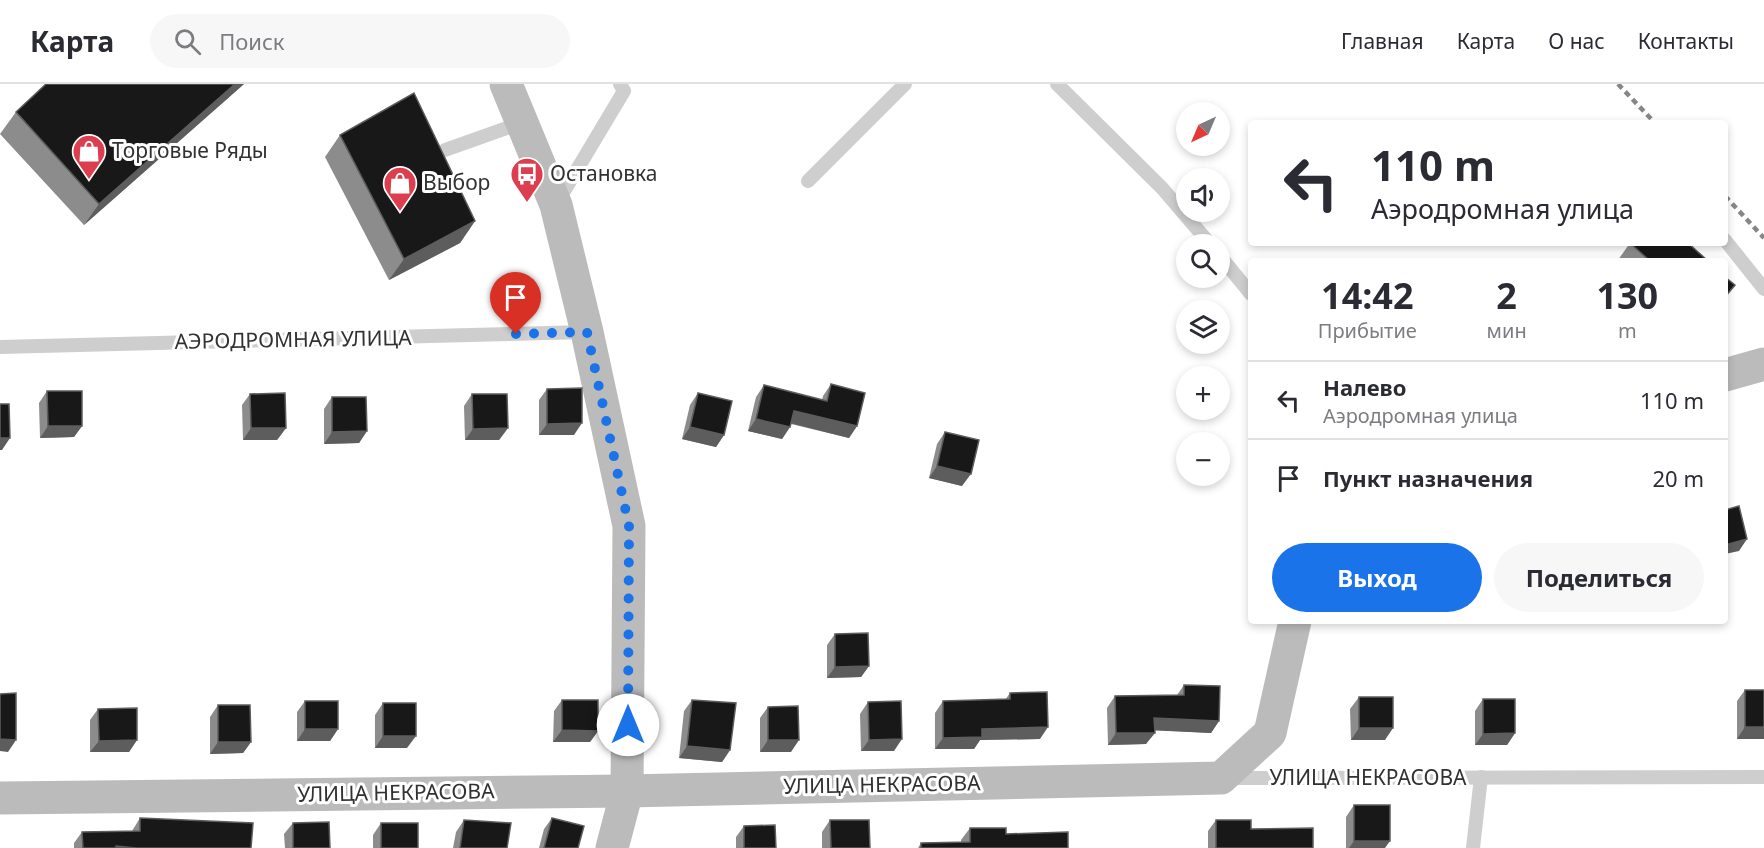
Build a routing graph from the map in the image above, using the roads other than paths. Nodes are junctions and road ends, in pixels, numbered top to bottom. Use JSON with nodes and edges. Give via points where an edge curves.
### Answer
{"nodes":[{"id":1,"x":506,"y":84,"type":"edge"},
{"id":2,"x":620,"y":84,"type":"edge"},
{"id":3,"x":904,"y":84,"type":"edge"},
{"id":4,"x":1057,"y":84,"type":"edge"},
{"id":5,"x":521,"y":123,"type":"junction"},
{"id":6,"x":445,"y":150,"type":"dead end"},
{"id":7,"x":808,"y":180,"type":"dead end"},
{"id":8,"x":556,"y":205,"type":"junction"},
{"id":9,"x":1201,"y":234,"type":"edge"},
{"id":10,"x":1728,"y":244,"type":"edge"},
{"id":11,"x":1230,"y":268,"type":"edge"},
{"id":12,"x":1764,"y":289,"type":"edge"},
{"id":13,"x":1248,"y":290,"type":"edge"},
{"id":14,"x":587,"y":332,"type":"junction"},
{"id":15,"x":0,"y":347,"type":"edge"},
{"id":16,"x":1764,"y":364,"type":"edge"},
{"id":17,"x":1728,"y":374,"type":"edge"},
{"id":18,"x":1294,"y":624,"type":"edge"},
{"id":19,"x":1481,"y":777,"type":"junction"},
{"id":20,"x":1764,"y":777,"type":"edge"},
{"id":21,"x":1221,"y":778,"type":"junction"},
{"id":22,"x":627,"y":791,"type":"junction"},
{"id":23,"x":0,"y":798,"type":"edge"},
{"id":24,"x":612,"y":848,"type":"edge"},
{"id":25,"x":1473,"y":848,"type":"edge"}],
"edges":[{"from":1,"to":5,"type":"street"},
{"from":2,"to":8,"type":"lane","via":[[624,92]]},
{"from":3,"to":7,"type":"lane"},
{"from":4,"to":9,"type":"lane","via":[[1162,188]]},
{"from":5,"to":6,"type":"lane"},
{"from":5,"to":8,"type":"street"},
{"from":8,"to":14,"type":"street"},
{"from":10,"to":12,"type":"lane"},
{"from":11,"to":13,"type":"lane"},
{"from":14,"to":15,"type":"lane","name":"АЭРОДРОМНАЯ УЛИЦА"},
{"from":14,"to":22,"type":"street","via":[[629,526]]},
{"from":16,"to":17,"type":"street"},
{"from":18,"to":21,"type":"street","via":[[1270,733]]},
{"from":19,"to":20,"type":"lane","name":"УЛИЦА НЕКРАСОВА"},
{"from":19,"to":21,"type":"lane","name":"УЛИЦА НЕКРАСОВА"},
{"from":19,"to":25,"type":"lane"},
{"from":21,"to":22,"type":"street","name":"УЛИЦА НЕКРАСОВА"},
{"from":22,"to":23,"type":"street","name":"УЛИЦА НЕКРАСОВА"},
{"from":22,"to":24,"type":"street"}]}
